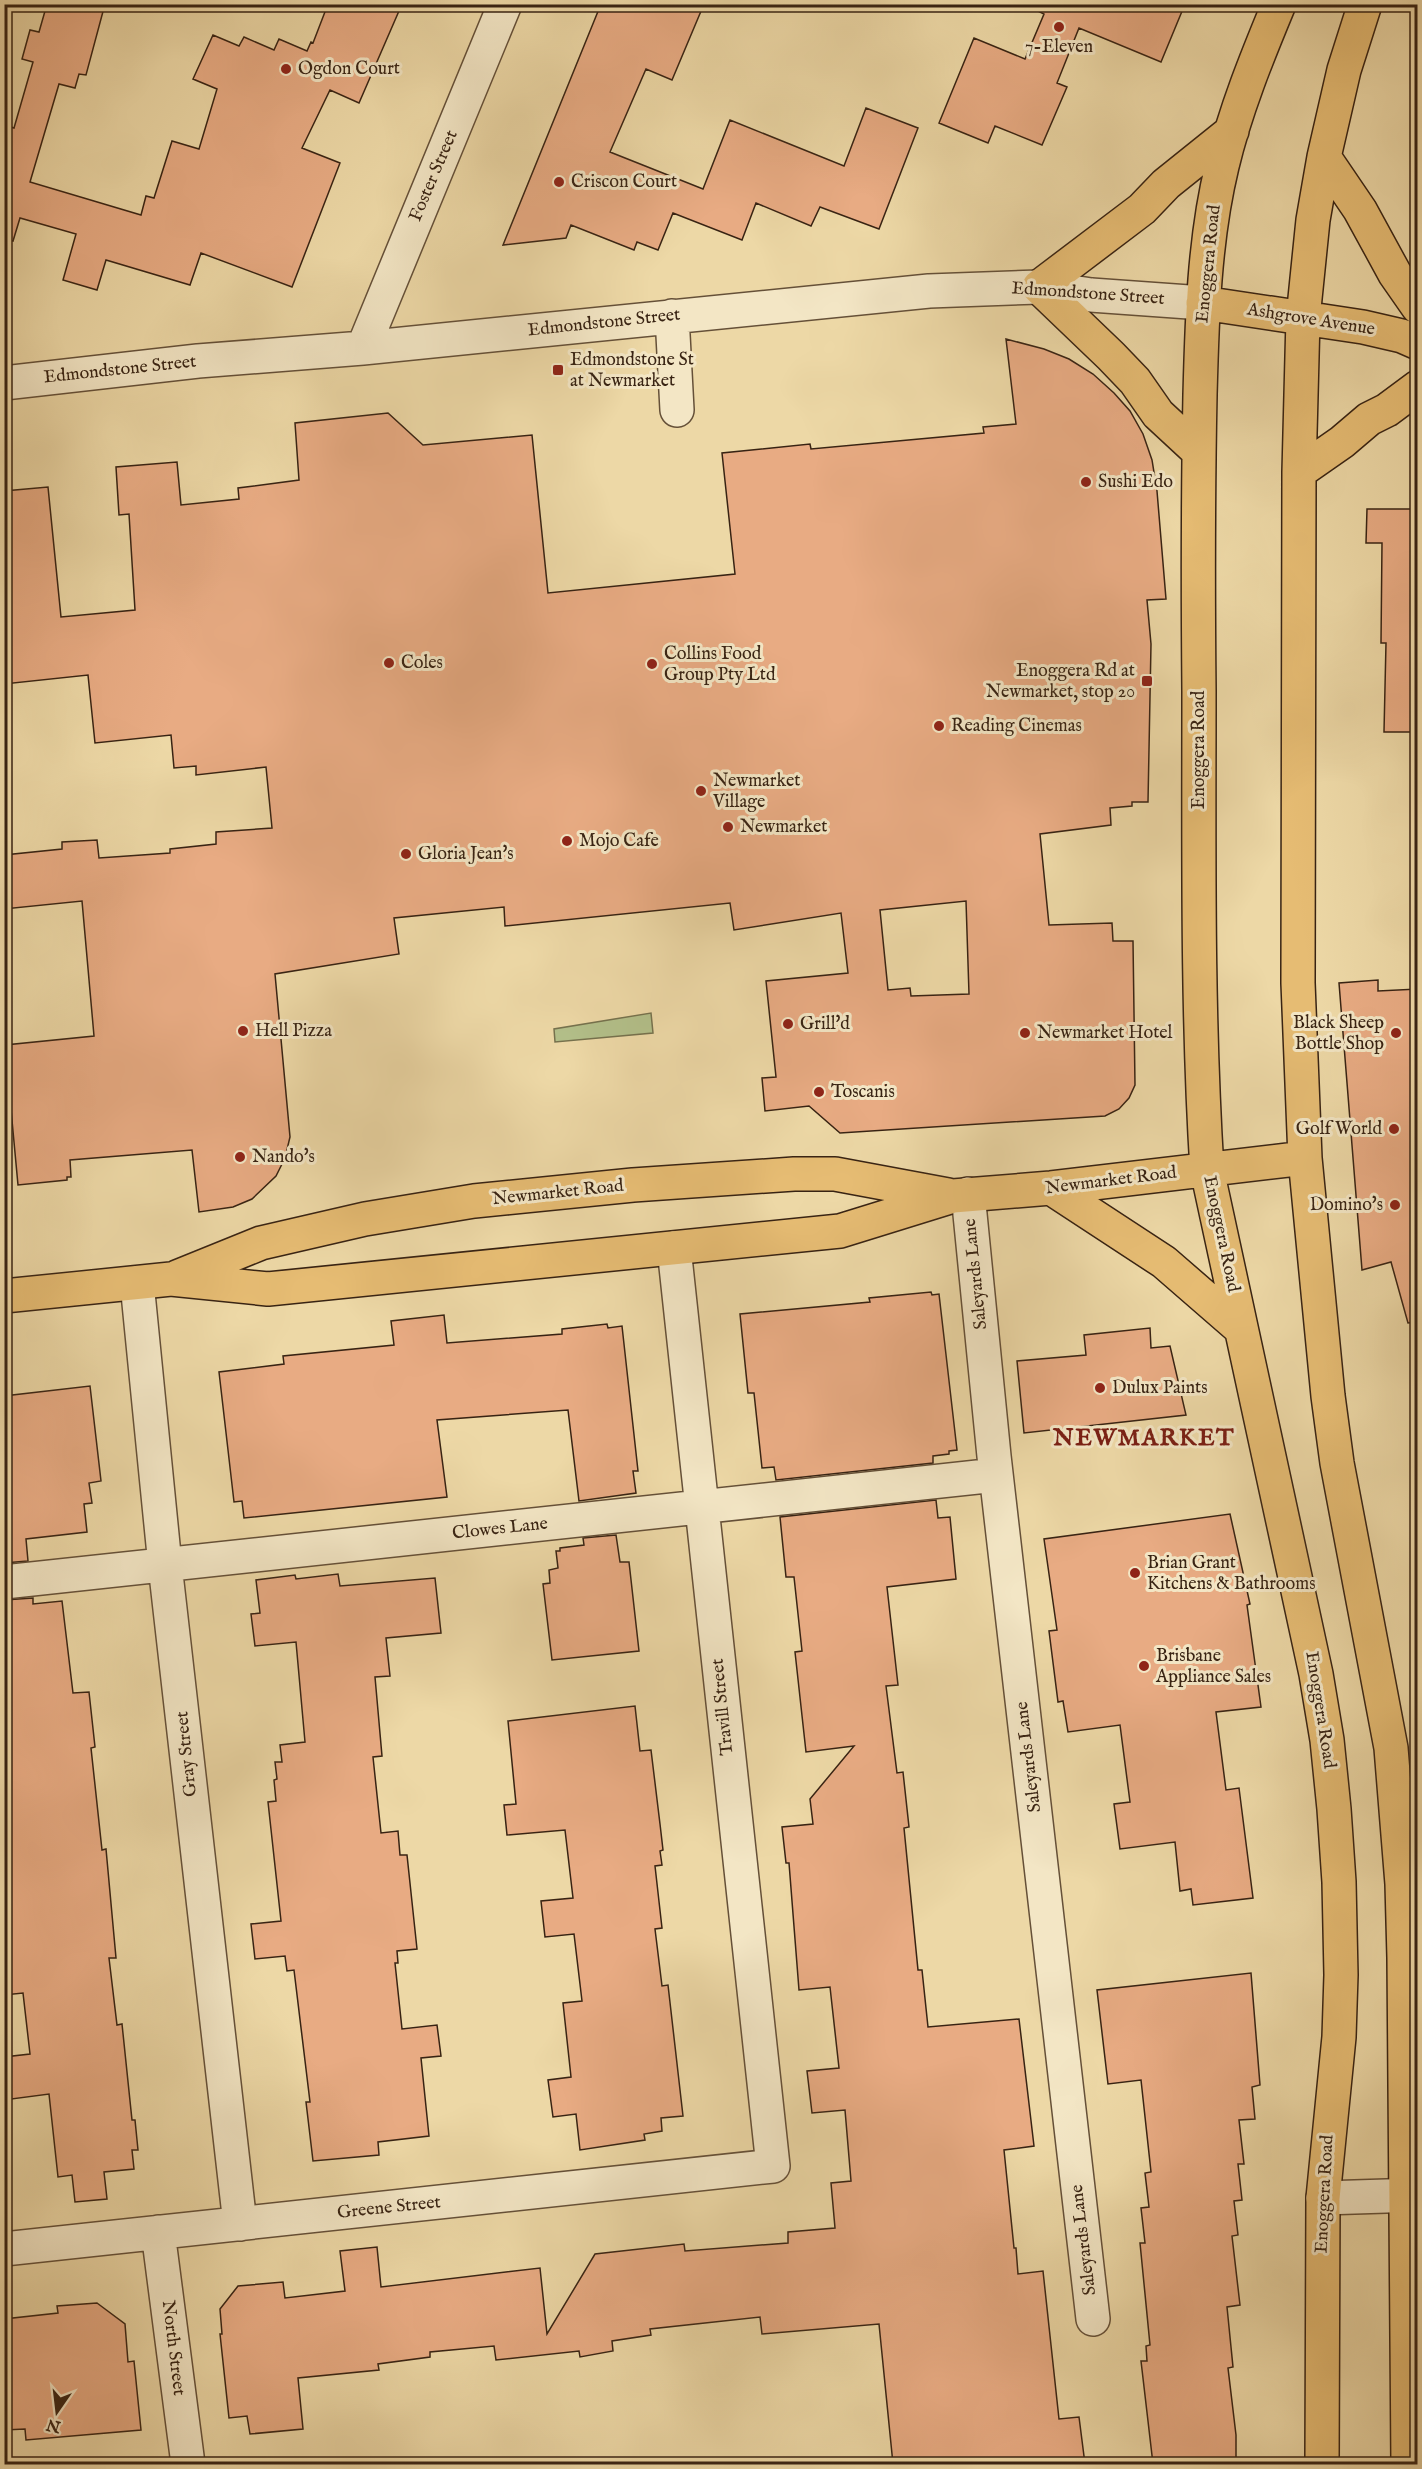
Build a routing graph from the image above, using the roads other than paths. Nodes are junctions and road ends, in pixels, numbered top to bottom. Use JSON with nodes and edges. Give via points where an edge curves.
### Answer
{"nodes":[{"id":1,"x":505,"y":4,"type":"edge"},
{"id":2,"x":1279,"y":4,"type":"edge"},
{"id":3,"x":1365,"y":4,"type":"edge"},
{"id":4,"x":1232,"y":130,"type":"junction"},
{"id":5,"x":1324,"y":158,"type":"junction"},
{"id":6,"x":1039,"y":287,"type":"junction"},
{"id":7,"x":1203,"y":303,"type":"junction"},
{"id":8,"x":1418,"y":307,"type":"edge"},
{"id":9,"x":672,"y":316,"type":"junction"},
{"id":10,"x":1303,"y":318,"type":"junction"},
{"id":11,"x":1418,"y":343,"type":"edge"},
{"id":12,"x":363,"y":348,"type":"junction"},
{"id":13,"x":4,"y":383,"type":"edge"},
{"id":14,"x":1418,"y":387,"type":"edge"},
{"id":15,"x":677,"y":410,"type":"dead end"},
{"id":16,"x":1199,"y":452,"type":"junction"},
{"id":17,"x":1299,"y":472,"type":"junction"},
{"id":18,"x":1305,"y":1158,"type":"junction"},
{"id":19,"x":1207,"y":1170,"type":"junction"},
{"id":20,"x":1051,"y":1188,"type":"junction"},
{"id":21,"x":961,"y":1195,"type":"junction"},
{"id":22,"x":674,"y":1248,"type":"junction"},
{"id":23,"x":171,"y":1279,"type":"junction"},
{"id":24,"x":137,"y":1283,"type":"junction"},
{"id":25,"x":4,"y":1296,"type":"edge"},
{"id":26,"x":1240,"y":1328,"type":"junction"},
{"id":27,"x":996,"y":1475,"type":"junction"},
{"id":28,"x":702,"y":1507,"type":"junction"},
{"id":29,"x":165,"y":1565,"type":"junction"},
{"id":30,"x":4,"y":1582,"type":"edge"},
{"id":31,"x":773,"y":2166,"type":"joint"},
{"id":32,"x":1411,"y":2196,"type":"edge"},
{"id":33,"x":1323,"y":2198,"type":"junction"},
{"id":34,"x":240,"y":2224,"type":"junction"},
{"id":35,"x":158,"y":2232,"type":"junction"},
{"id":36,"x":4,"y":2249,"type":"edge"},
{"id":37,"x":1094,"y":2319,"type":"dead end"},
{"id":38,"x":188,"y":2464,"type":"edge"},
{"id":39,"x":1322,"y":2464,"type":"edge"},
{"id":40,"x":1408,"y":2464,"type":"edge"}],
"edges":[{"from":1,"to":12,"type":"street","name":"Foster Street"},
{"from":2,"to":4,"type":"main road","name":"Enoggera Road"},
{"from":3,"to":5,"type":"main road","via":[[1344,70]]},
{"from":4,"to":6,"type":"main road","via":[[1142,209]]},
{"from":4,"to":7,"type":"main road","name":"Enoggera Road","via":[[1214,204]]},
{"from":5,"to":8,"type":"main road"},
{"from":5,"to":10,"type":"main road"},
{"from":6,"to":7,"type":"street","name":"Edmondstone Street","via":[[1092,296]]},
{"from":6,"to":9,"type":"street","name":"Edmondstone Street","via":[[929,291]]},
{"from":6,"to":16,"type":"main road","via":[[1111,356],[1140,387],[1158,414]]},
{"from":7,"to":10,"type":"main road","name":"Ashgrove Avenue"},
{"from":7,"to":16,"type":"main road","name":"Enoggera Road"},
{"from":9,"to":12,"type":"street","name":"Edmondstone Street"},
{"from":9,"to":15,"type":"street"},
{"from":10,"to":11,"type":"main road","name":"Ashgrove Avenue","via":[[1381,331]]},
{"from":10,"to":17,"type":"main road"},
{"from":12,"to":13,"type":"street","name":"Edmondstone Street","via":[[198,361]]},
{"from":14,"to":17,"type":"main road"},
{"from":16,"to":19,"type":"main road","name":"Enoggera Road","via":[[1200,990]]},
{"from":17,"to":18,"type":"main road","via":[[1298,971]]},
{"from":18,"to":19,"type":"main road","name":"Newmarket Road"},
{"from":18,"to":32,"type":"main road","via":[[1337,1463],[1378,1675],[1398,1817]]},
{"from":19,"to":20,"type":"main road","name":"Newmarket Road"},
{"from":19,"to":26,"type":"main road","name":"Enoggera Road"},
{"from":20,"to":21,"type":"main road","name":"Newmarket Road"},
{"from":20,"to":26,"type":"main road","via":[[1164,1262]]},
{"from":21,"to":22,"type":"main road","name":"Newmarket Road","via":[[840,1231]]},
{"from":21,"to":23,"type":"main road","name":"Newmarket Road","via":[[835,1174],[794,1173],[444,1204],[261,1243]]},
{"from":21,"to":27,"type":"street","name":"Saleyards Lane"},
{"from":22,"to":23,"type":"main road","name":"Newmarket Road","via":[[268,1289]]},
{"from":22,"to":28,"type":"street","name":"Travill Street"},
{"from":23,"to":24,"type":"main road","name":"Newmarket Road"},
{"from":24,"to":25,"type":"main road","name":"Newmarket Road"},
{"from":24,"to":29,"type":"street","name":"Gray Street"},
{"from":26,"to":33,"type":"main road","name":"Enoggera Road","via":[[1316,1674],[1334,1809],[1341,1975]]},
{"from":27,"to":28,"type":"street","name":"Clowes Lane"},
{"from":27,"to":37,"type":"street","name":"Saleyards Lane"},
{"from":28,"to":29,"type":"street","name":"Clowes Lane"},
{"from":28,"to":31,"type":"street","name":"Travill Street"},
{"from":29,"to":30,"type":"street","name":"Clowes Lane"},
{"from":29,"to":34,"type":"street","name":"Gray Street"},
{"from":31,"to":34,"type":"street","name":"Greene Street"},
{"from":32,"to":33,"type":"street"},
{"from":32,"to":40,"type":"main road"},
{"from":33,"to":39,"type":"main road","name":"Enoggera Road"},
{"from":34,"to":35,"type":"street","name":"Greene Street"},
{"from":35,"to":36,"type":"street","name":"Greene Street"},
{"from":35,"to":38,"type":"street","name":"North Street"}]}
